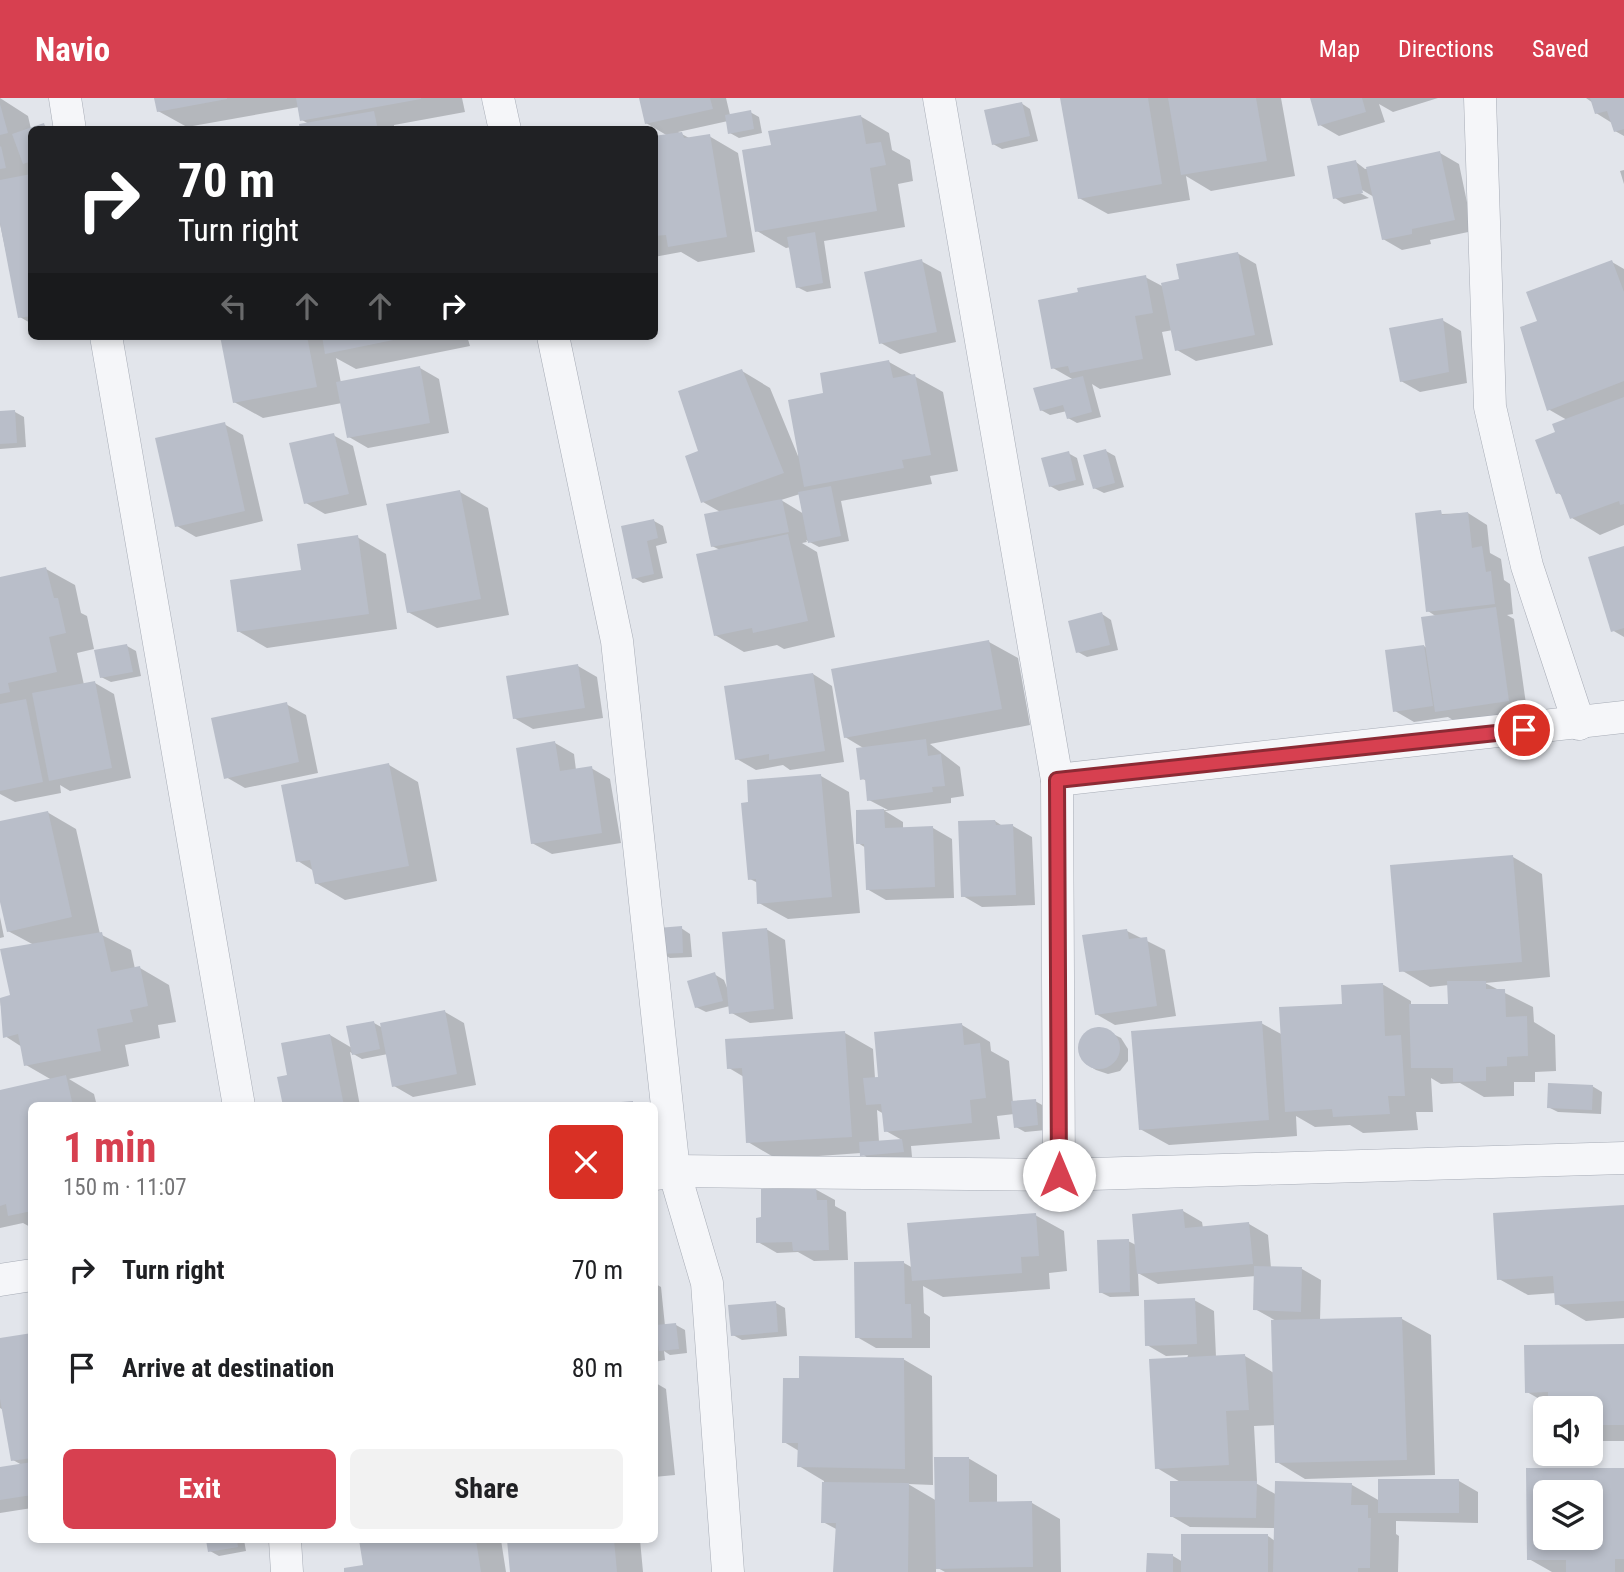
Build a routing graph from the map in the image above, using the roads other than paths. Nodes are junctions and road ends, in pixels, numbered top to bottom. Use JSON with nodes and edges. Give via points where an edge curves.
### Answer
{"nodes":[{"id":1,"x":65,"y":98,"type":"edge"},
{"id":2,"x":498,"y":98,"type":"edge"},
{"id":3,"x":939,"y":98,"type":"edge"},
{"id":4,"x":1480,"y":98,"type":"edge"},
{"id":5,"x":70,"y":126,"type":"edge"},
{"id":6,"x":504,"y":126,"type":"edge"},
{"id":7,"x":107,"y":340,"type":"edge"},
{"id":8,"x":554,"y":340,"type":"edge"},
{"id":9,"x":1624,"y":717,"type":"edge"},
{"id":10,"x":1579,"y":724,"type":"junction"},
{"id":11,"x":1057,"y":780,"type":"junction"},
{"id":12,"x":238,"y":1102,"type":"edge"},
{"id":13,"x":658,"y":1102,"type":"edge"},
{"id":14,"x":658,"y":1104,"type":"edge"},
{"id":15,"x":1624,"y":1158,"type":"edge"},
{"id":16,"x":664,"y":1172,"type":"edge"},
{"id":17,"x":1059,"y":1175,"type":"junction"},
{"id":18,"x":28,"y":1276,"type":"edge"},
{"id":19,"x":0,"y":1280,"type":"edge"},
{"id":20,"x":285,"y":1543,"type":"edge"},
{"id":21,"x":287,"y":1572,"type":"edge"},
{"id":22,"x":728,"y":1572,"type":"edge"}],
"edges":[{"from":1,"to":5,"type":"street"},
{"from":2,"to":6,"type":"street"},
{"from":3,"to":11,"type":"street"},
{"from":4,"to":10,"type":"street","via":[[1490,407],[1527,566]]},
{"from":7,"to":12,"type":"street"},
{"from":8,"to":13,"type":"street","via":[[617,641]]},
{"from":9,"to":10,"type":"street"},
{"from":10,"to":11,"type":"street"},
{"from":11,"to":17,"type":"street"},
{"from":14,"to":16,"type":"street"},
{"from":15,"to":17,"type":"street"},
{"from":16,"to":17,"type":"street"},
{"from":16,"to":22,"type":"street","via":[[707,1283]]},
{"from":18,"to":19,"type":"street"},
{"from":20,"to":21,"type":"street"}]}
